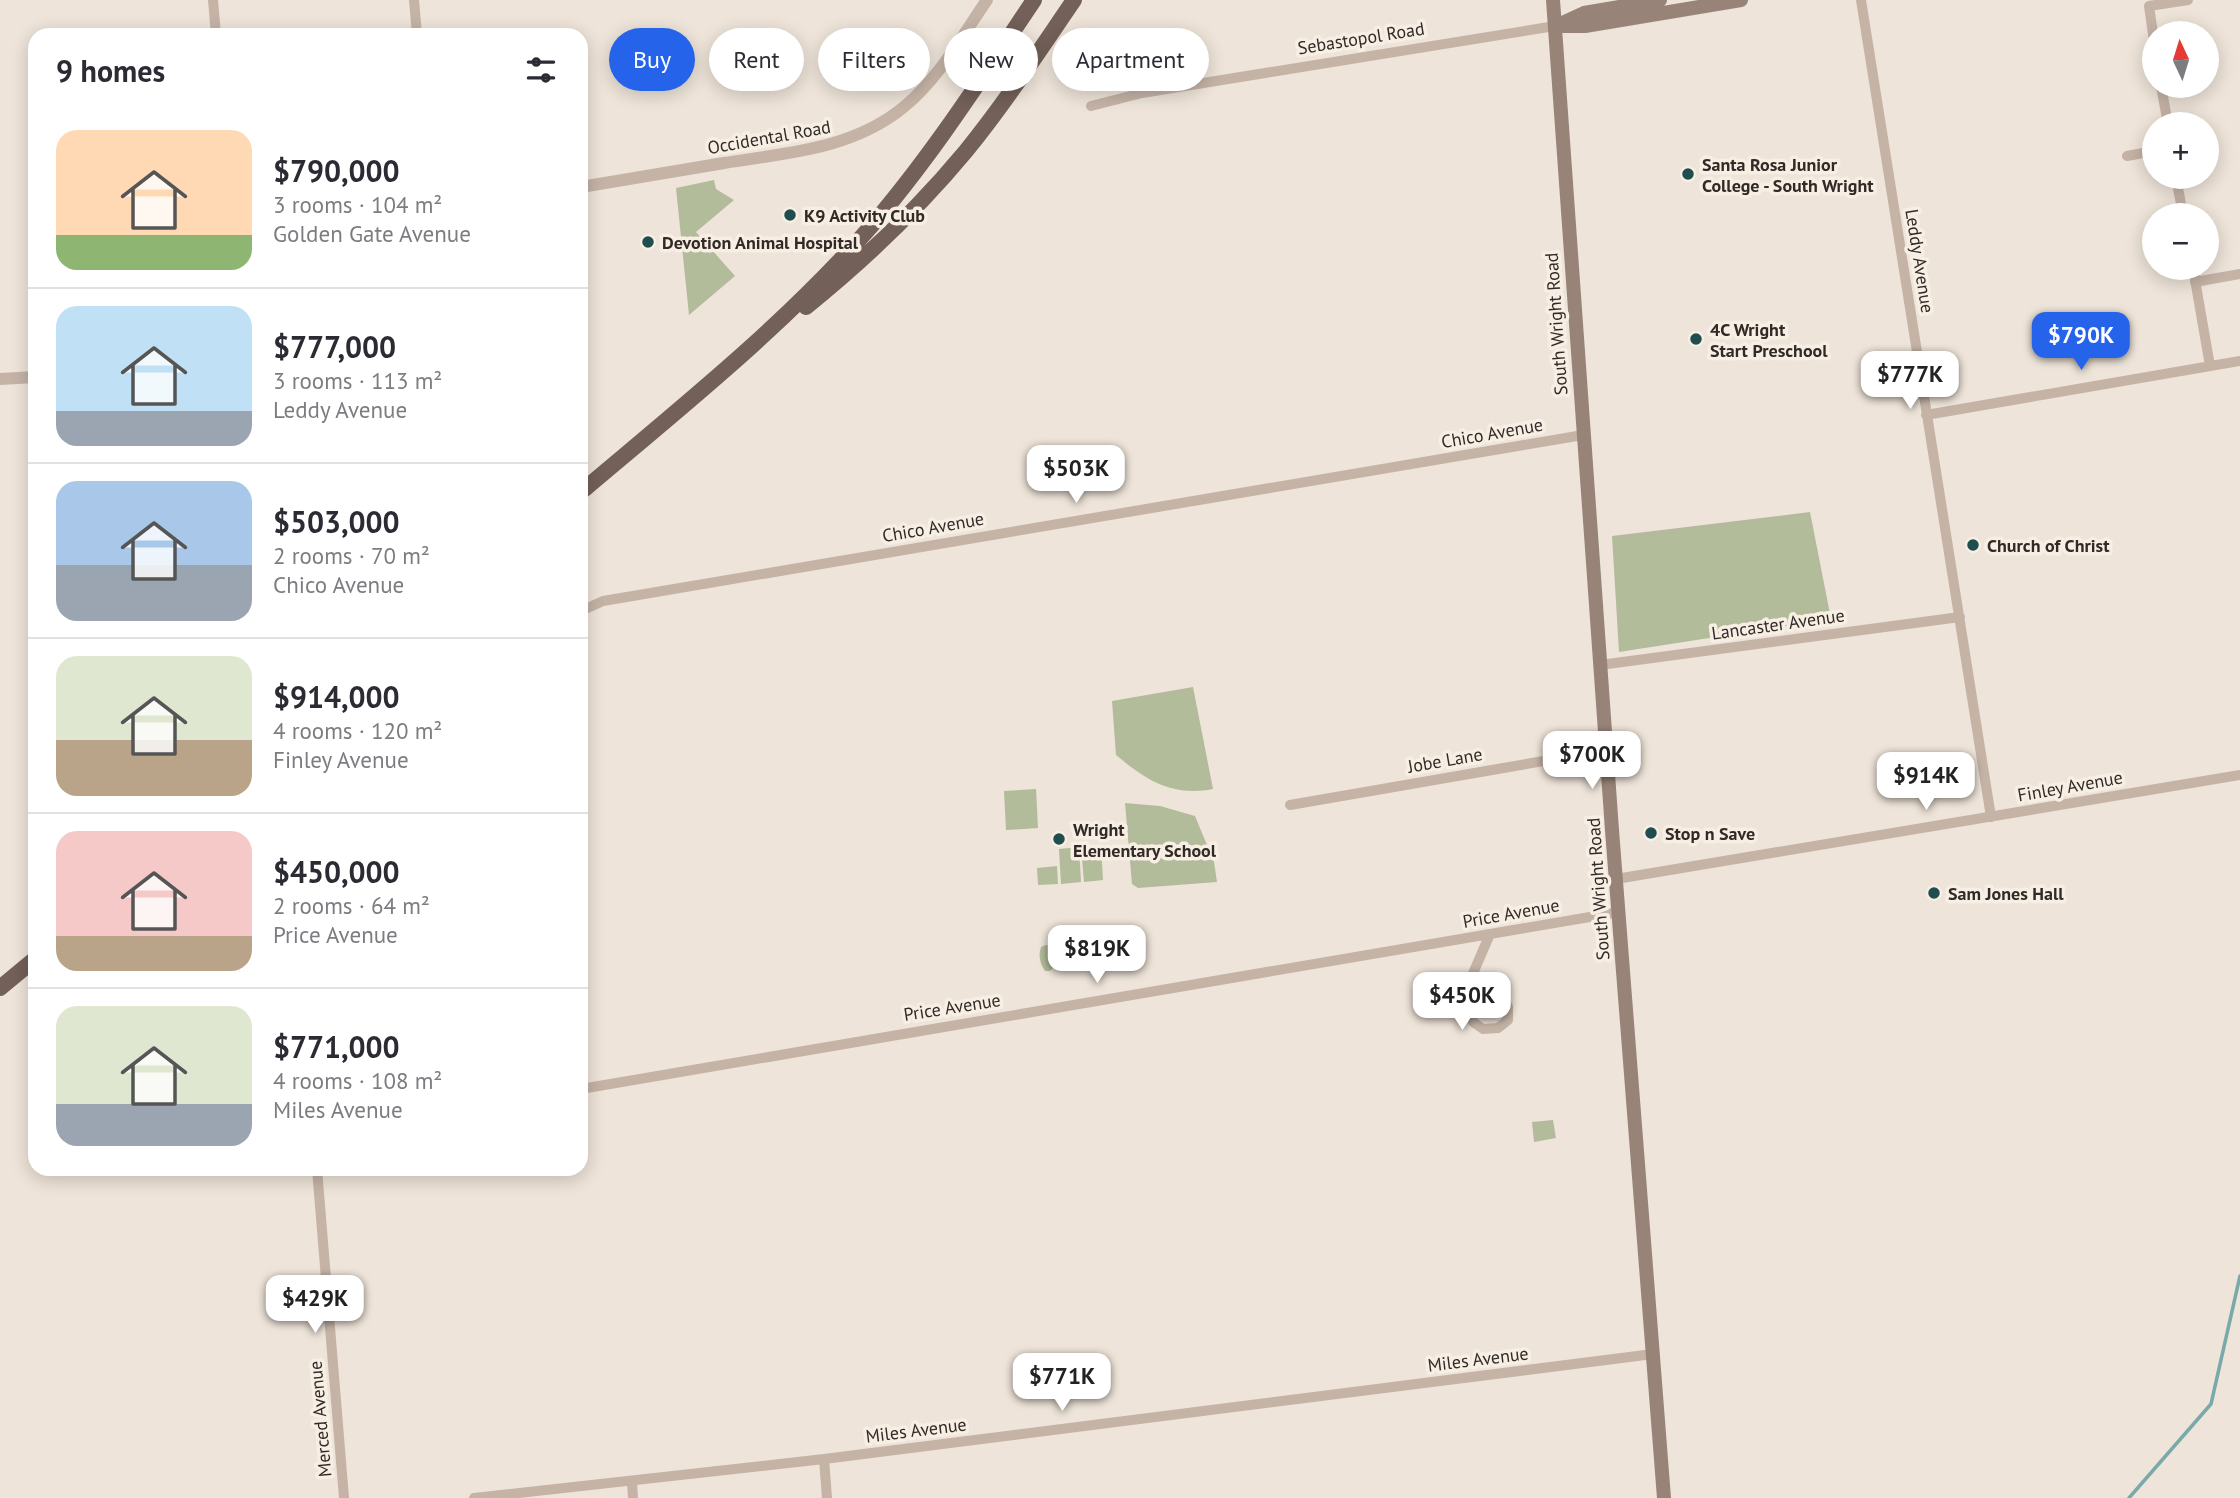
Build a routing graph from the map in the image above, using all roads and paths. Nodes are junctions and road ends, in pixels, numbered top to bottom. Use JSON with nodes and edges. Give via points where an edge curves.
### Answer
{"nodes":[{"id":1,"x":213,"y":0,"type":"edge"},
{"id":2,"x":414,"y":0,"type":"edge"},
{"id":3,"x":987,"y":0,"type":"edge"},
{"id":4,"x":1034,"y":0,"type":"edge"},
{"id":5,"x":1074,"y":0,"type":"edge"},
{"id":6,"x":1553,"y":0,"type":"edge"},
{"id":7,"x":1660,"y":0,"type":"edge"},
{"id":8,"x":1741,"y":0,"type":"edge"},
{"id":9,"x":1861,"y":0,"type":"edge"},
{"id":10,"x":2188,"y":0,"type":"edge"},
{"id":11,"x":2151,"y":21,"type":"edge"},
{"id":12,"x":1555,"y":26,"type":"junction"},
{"id":13,"x":215,"y":28,"type":"edge"},
{"id":14,"x":416,"y":28,"type":"edge"},
{"id":15,"x":1091,"y":106,"type":"dead end"},
{"id":16,"x":2142,"y":153,"type":"edge"},
{"id":17,"x":2127,"y":156,"type":"dead end"},
{"id":18,"x":588,"y":186,"type":"edge"},
{"id":19,"x":2240,"y":274,"type":"edge"},
{"id":20,"x":2195,"y":282,"type":"joint"},
{"id":21,"x":2240,"y":362,"type":"edge"},
{"id":22,"x":2210,"y":366,"type":"junction"},
{"id":23,"x":721,"y":373,"type":"junction"},
{"id":24,"x":28,"y":377,"type":"edge"},
{"id":25,"x":0,"y":379,"type":"edge"},
{"id":26,"x":1926,"y":415,"type":"junction"},
{"id":27,"x":1583,"y":435,"type":"junction"},
{"id":28,"x":588,"y":486,"type":"edge"},
{"id":29,"x":588,"y":608,"type":"edge"},
{"id":30,"x":1960,"y":617,"type":"junction"},
{"id":31,"x":1600,"y":665,"type":"junction"},
{"id":32,"x":1607,"y":750,"type":"junction"},
{"id":33,"x":2240,"y":775,"type":"edge"},
{"id":34,"x":1290,"y":805,"type":"dead end"},
{"id":35,"x":1992,"y":817,"type":"junction"},
{"id":36,"x":1616,"y":879,"type":"junction"},
{"id":37,"x":1619,"y":912,"type":"junction"},
{"id":38,"x":1490,"y":934,"type":"junction"},
{"id":39,"x":28,"y":965,"type":"edge"},
{"id":40,"x":0,"y":989,"type":"edge"},
{"id":41,"x":1503,"y":997,"type":"dead end"},
{"id":42,"x":588,"y":1087,"type":"edge"},
{"id":43,"x":318,"y":1176,"type":"edge"},
{"id":44,"x":1653,"y":1354,"type":"junction"},
{"id":45,"x":824,"y":1459,"type":"junction"},
{"id":46,"x":632,"y":1482,"type":"junction"},
{"id":47,"x":344,"y":1498,"type":"edge"},
{"id":48,"x":474,"y":1498,"type":"edge"},
{"id":49,"x":634,"y":1498,"type":"edge"},
{"id":50,"x":827,"y":1498,"type":"edge"},
{"id":51,"x":1664,"y":1498,"type":"edge"}],
"edges":[{"from":1,"to":13,"type":"street"},
{"from":2,"to":14,"type":"street"},
{"from":3,"to":18,"type":"street","name":"Occidental Road","via":[[926,86],[897,113],[866,132],[818,147]]},
{"from":4,"to":23,"type":"main road","via":[[875,221],[817,284]]},
{"from":5,"to":23,"type":"main road","via":[[988,122],[924,199],[838,281]]},
{"from":6,"to":12,"type":"main road","name":"South Wright Road"},
{"from":7,"to":12,"type":"main road","name":"Sebastopol Road","via":[[1584,13]]},
{"from":8,"to":12,"type":"main road","name":"Sebastopol Road","via":[[1585,26]]},
{"from":9,"to":26,"type":"street","name":"Leddy Avenue"},
{"from":10,"to":11,"type":"street","via":[[2149,6]]},
{"from":12,"to":15,"type":"street","name":"Sebastopol Road","via":[[1142,93]]},
{"from":12,"to":27,"type":"main road","name":"South Wright Road"},
{"from":16,"to":17,"type":"street"},
{"from":19,"to":20,"type":"street"},
{"from":20,"to":22,"type":"street"},
{"from":21,"to":22,"type":"street"},
{"from":22,"to":26,"type":"street"},
{"from":23,"to":28,"type":"main road"},
{"from":24,"to":25,"type":"street"},
{"from":26,"to":30,"type":"street","name":"Leddy Avenue"},
{"from":27,"to":29,"type":"street","name":"Chico Avenue","via":[[603,601]]},
{"from":27,"to":31,"type":"main road","name":"South Wright Road"},
{"from":30,"to":31,"type":"street","name":"Lancaster Avenue"},
{"from":30,"to":35,"type":"street","name":"Leddy Avenue"},
{"from":31,"to":32,"type":"main road","name":"South Wright Road"},
{"from":32,"to":34,"type":"street","name":"Jobe Lane"},
{"from":32,"to":36,"type":"main road","name":"South Wright Road"},
{"from":33,"to":35,"type":"street","name":"Finley Avenue"},
{"from":35,"to":36,"type":"street","name":"Finley Avenue"},
{"from":36,"to":37,"type":"main road","name":"South Wright Road"},
{"from":37,"to":38,"type":"street","name":"Price Avenue"},
{"from":37,"to":44,"type":"main road","name":"South Wright Road"},
{"from":38,"to":41,"type":"street","via":[[1471,978],[1474,1022],[1483,1029],[1498,1028],[1508,1020]]},
{"from":38,"to":42,"type":"street","name":"Price Avenue"},
{"from":39,"to":40,"type":"main road"},
{"from":43,"to":47,"type":"street","name":"Merced Avenue"},
{"from":44,"to":45,"type":"street","name":"Miles Avenue"},
{"from":44,"to":51,"type":"main road","name":"South Wright Road"},
{"from":45,"to":46,"type":"street","name":"Miles Avenue"},
{"from":45,"to":50,"type":"street"},
{"from":46,"to":48,"type":"street","name":"Miles Avenue"},
{"from":46,"to":49,"type":"street"}]}
